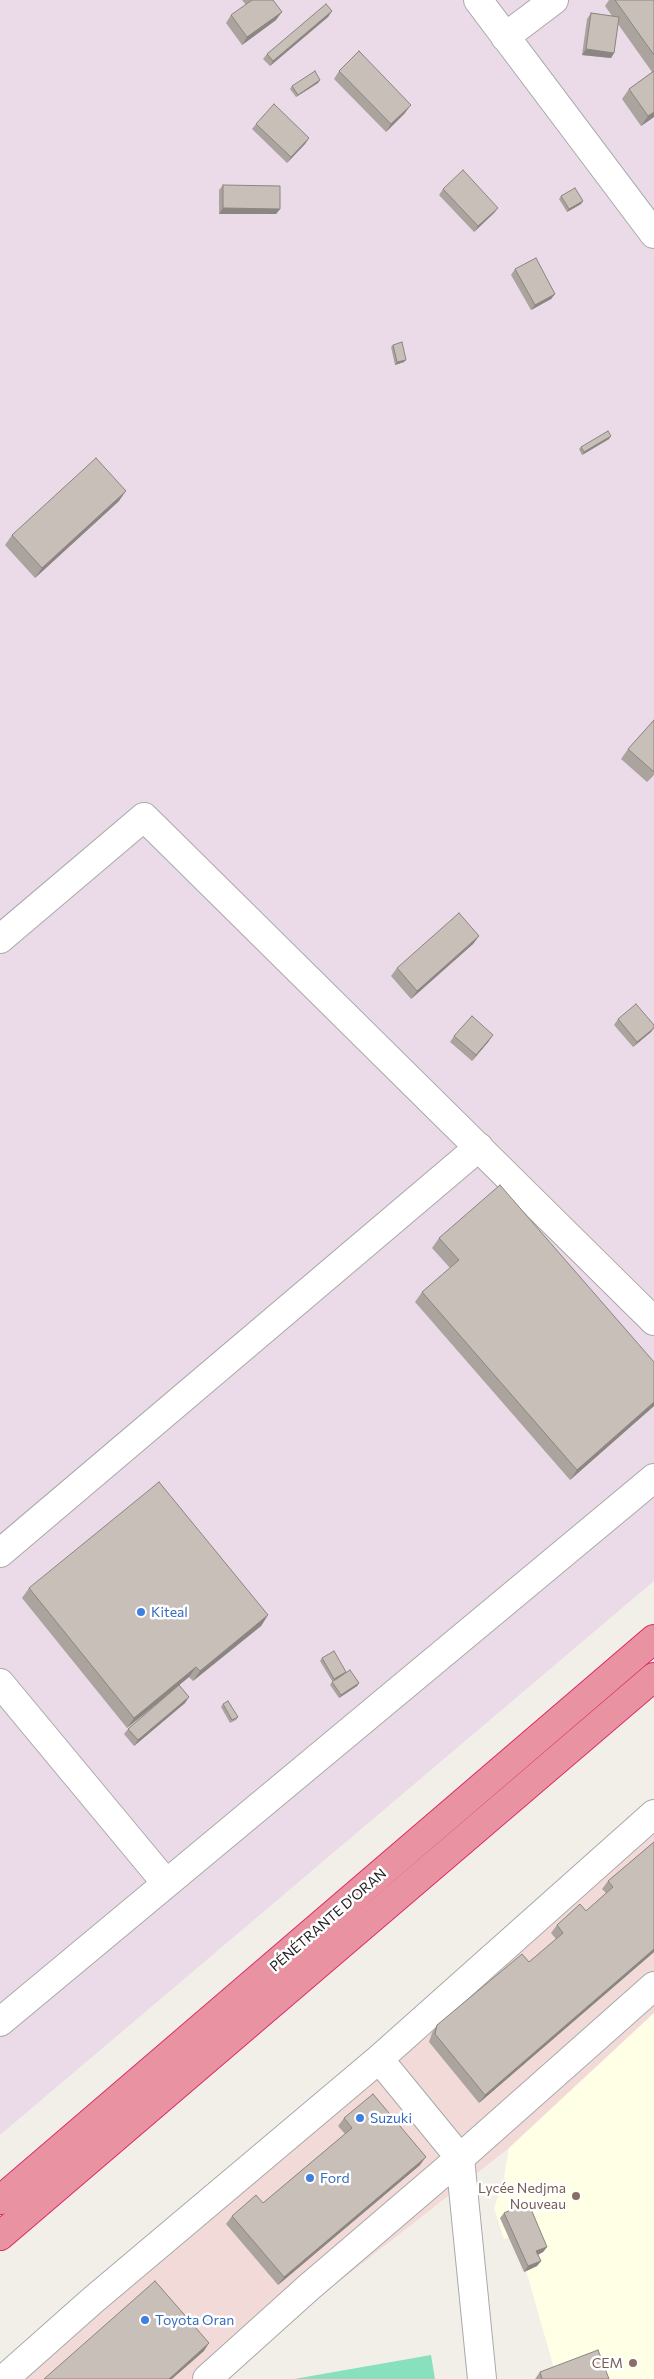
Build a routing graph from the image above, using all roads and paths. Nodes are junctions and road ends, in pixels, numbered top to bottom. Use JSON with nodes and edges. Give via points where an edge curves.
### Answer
{"nodes":[{"id":1,"x":478,"y":0,"type":"edge"},
{"id":2,"x":554,"y":0,"type":"edge"},
{"id":3,"x":505,"y":37,"type":"junction"},
{"id":4,"x":654,"y":234,"type":"edge"},
{"id":5,"x":0,"y":939,"type":"edge"},
{"id":6,"x":479,"y":1148,"type":"junction"},
{"id":7,"x":654,"y":1320,"type":"edge"},
{"id":8,"x":654,"y":1478,"type":"edge"},
{"id":9,"x":0,"y":1553,"type":"edge"},
{"id":10,"x":654,"y":1639,"type":"edge"},
{"id":11,"x":654,"y":1677,"type":"edge"},
{"id":12,"x":0,"y":1683,"type":"edge"},
{"id":13,"x":654,"y":1814,"type":"edge"},
{"id":14,"x":166,"y":1883,"type":"junction"},
{"id":15,"x":654,"y":1986,"type":"edge"},
{"id":16,"x":0,"y":2022,"type":"edge"},
{"id":17,"x":379,"y":2059,"type":"junction"},
{"id":18,"x":460,"y":2158,"type":"junction"},
{"id":19,"x":0,"y":2200,"type":"edge"},
{"id":20,"x":0,"y":2236,"type":"edge"},
{"id":21,"x":4,"y":2379,"type":"edge"},
{"id":22,"x":207,"y":2379,"type":"edge"},
{"id":23,"x":482,"y":2379,"type":"edge"}],
"edges":[{"from":1,"to":3,"type":"street"},
{"from":2,"to":3,"type":"street"},
{"from":3,"to":4,"type":"street"},
{"from":5,"to":6,"type":"street","via":[[144,817]]},
{"from":6,"to":7,"type":"street"},
{"from":6,"to":9,"type":"street"},
{"from":8,"to":14,"type":"street"},
{"from":10,"to":19,"type":"highway","name":"PÉNÉTRANTE D'ORAN"},
{"from":11,"to":20,"type":"highway","name":"PÉNÉTRANTE D'ORAN"},
{"from":12,"to":14,"type":"street"},
{"from":13,"to":17,"type":"street"},
{"from":14,"to":16,"type":"street"},
{"from":15,"to":18,"type":"street"},
{"from":17,"to":18,"type":"street"},
{"from":17,"to":21,"type":"street"},
{"from":18,"to":22,"type":"street"},
{"from":18,"to":23,"type":"street"}]}
